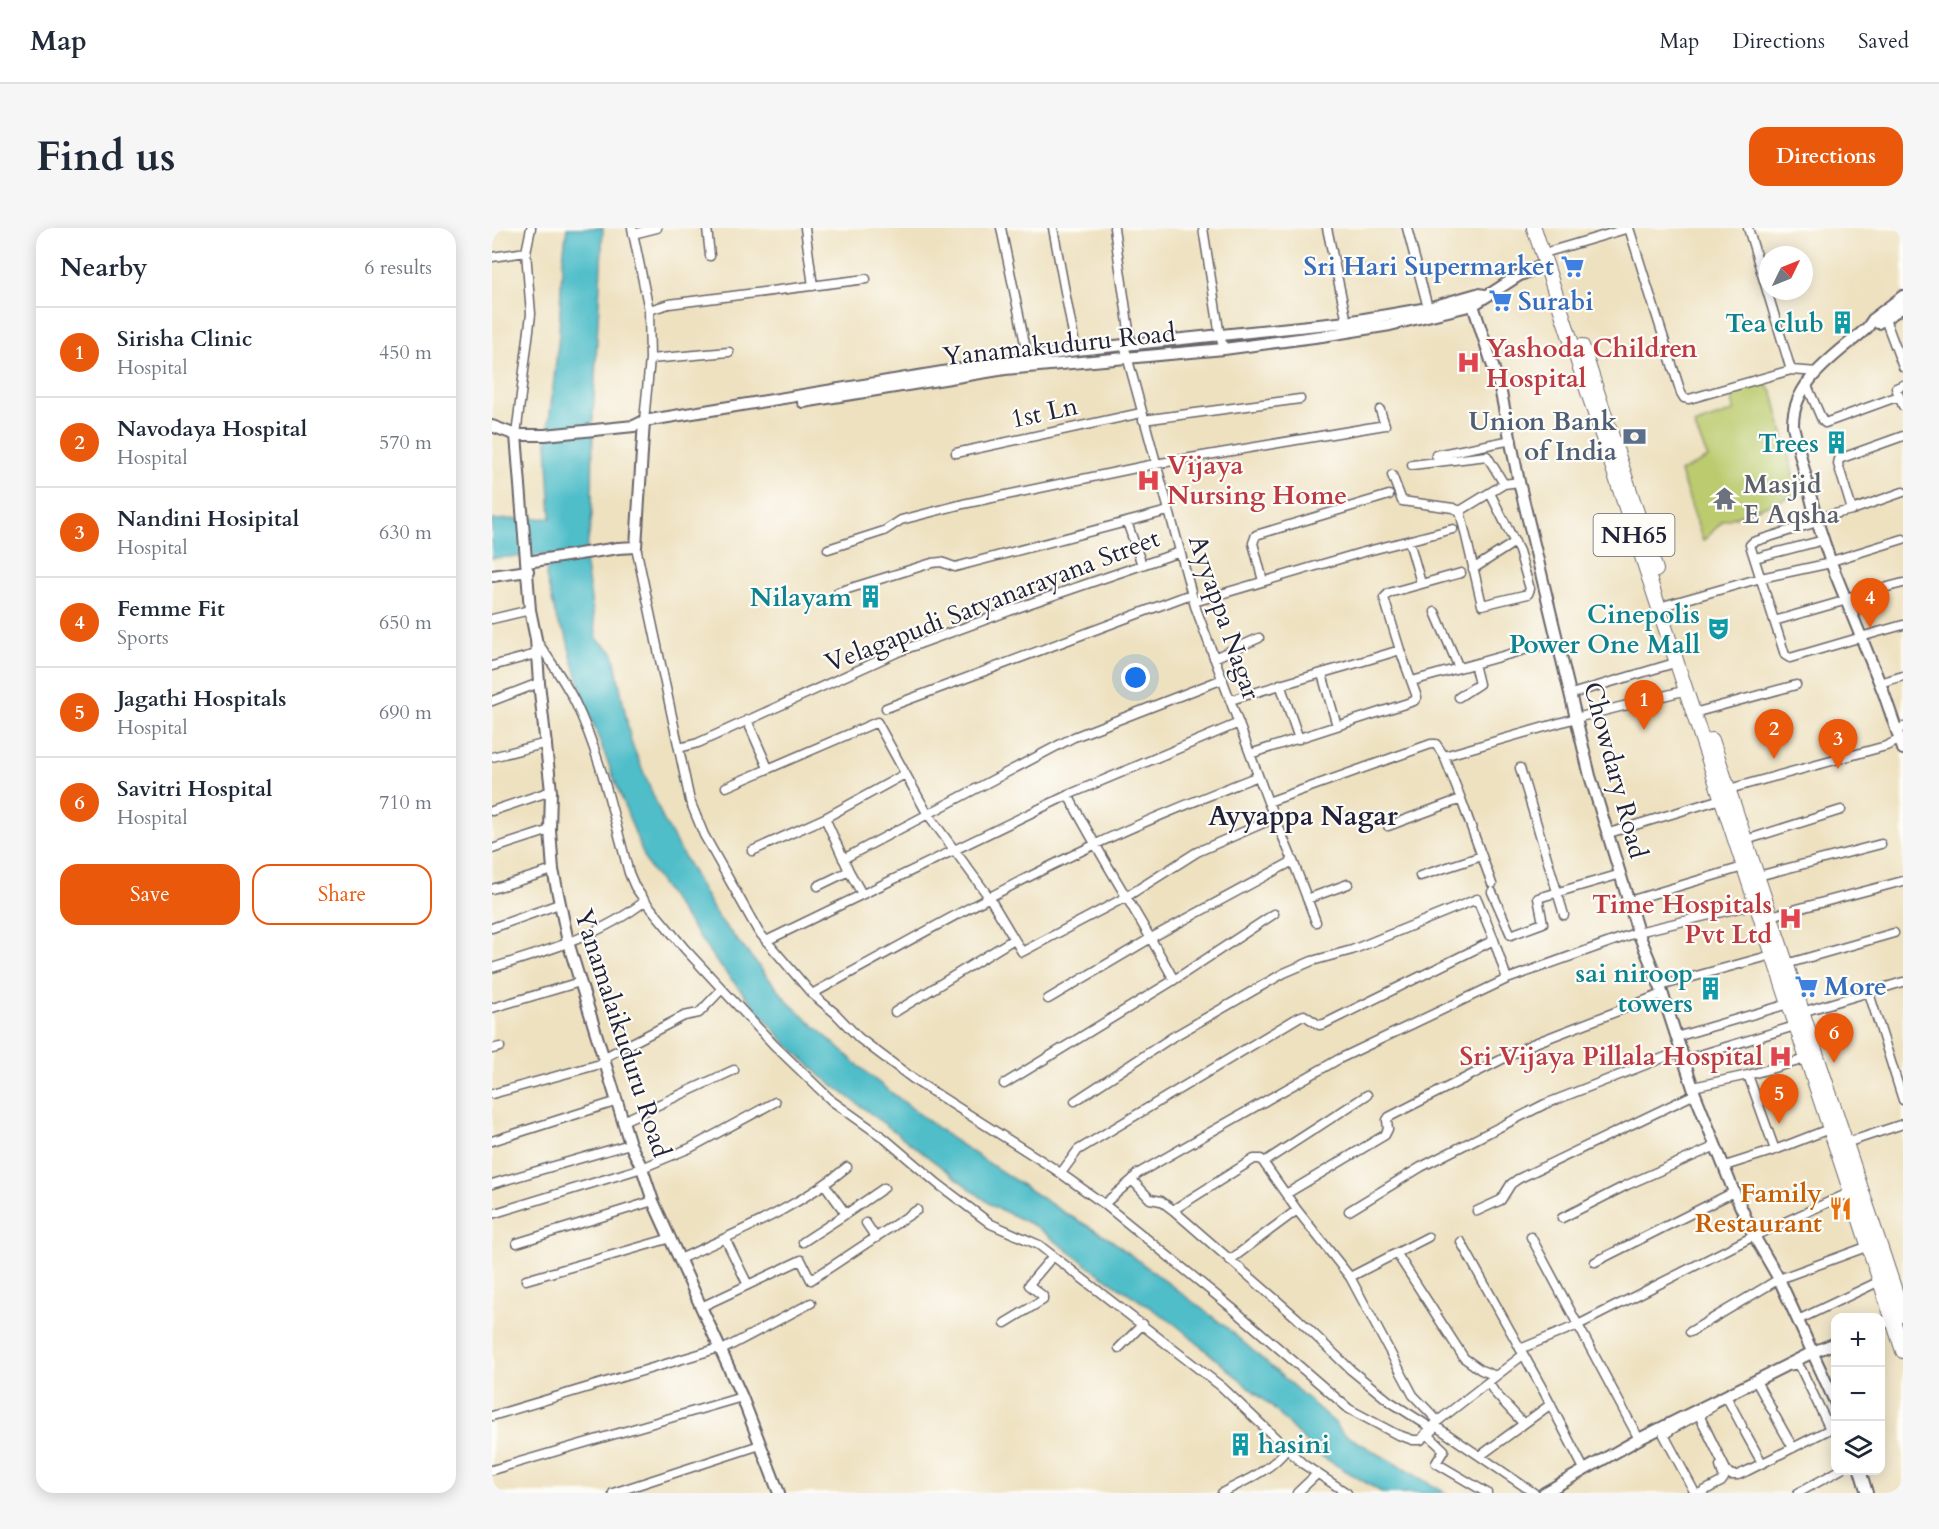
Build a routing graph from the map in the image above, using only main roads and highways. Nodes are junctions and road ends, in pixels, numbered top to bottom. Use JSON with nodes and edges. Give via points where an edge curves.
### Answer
{"nodes":[{"id":1,"x":1534,"y":228,"type":"edge"},
{"id":2,"x":1543,"y":228,"type":"edge"},
{"id":3,"x":1548,"y":258,"type":"junction"},
{"id":4,"x":1633,"y":515,"type":"junction"},
{"id":5,"x":1725,"y":794,"type":"junction"},
{"id":6,"x":1761,"y":903,"type":"junction"},
{"id":7,"x":1766,"y":918,"type":"junction"},
{"id":8,"x":1900,"y":1296,"type":"edge"},
{"id":9,"x":1895,"y":1319,"type":"edge"},
{"id":10,"x":1903,"y":1351,"type":"edge"}],
"edges":[{"from":1,"to":3,"type":"highway","number":"NH65"},
{"from":2,"to":3,"type":"highway","number":"NH65"},
{"from":3,"to":4,"type":"highway","number":"NH65"},
{"from":4,"to":5,"type":"highway","number":"NH65","via":[[1687,690]]},
{"from":4,"to":5,"type":"highway","number":"NH65","via":[[1701,711]]},
{"from":5,"to":6,"type":"highway","number":"NH65","via":[[1743,867]]},
{"from":5,"to":6,"type":"highway","number":"NH65","via":[[1758,876]]},
{"from":6,"to":7,"type":"highway","number":"NH65"},
{"from":7,"to":8,"type":"highway","number":"NH65","via":[[1786,964]]},
{"from":7,"to":9,"type":"highway","number":"NH65","via":[[1772,955]]},
{"from":8,"to":9,"type":"highway","number":"NH65"},
{"from":9,"to":10,"type":"highway","number":"NH65"}]}
